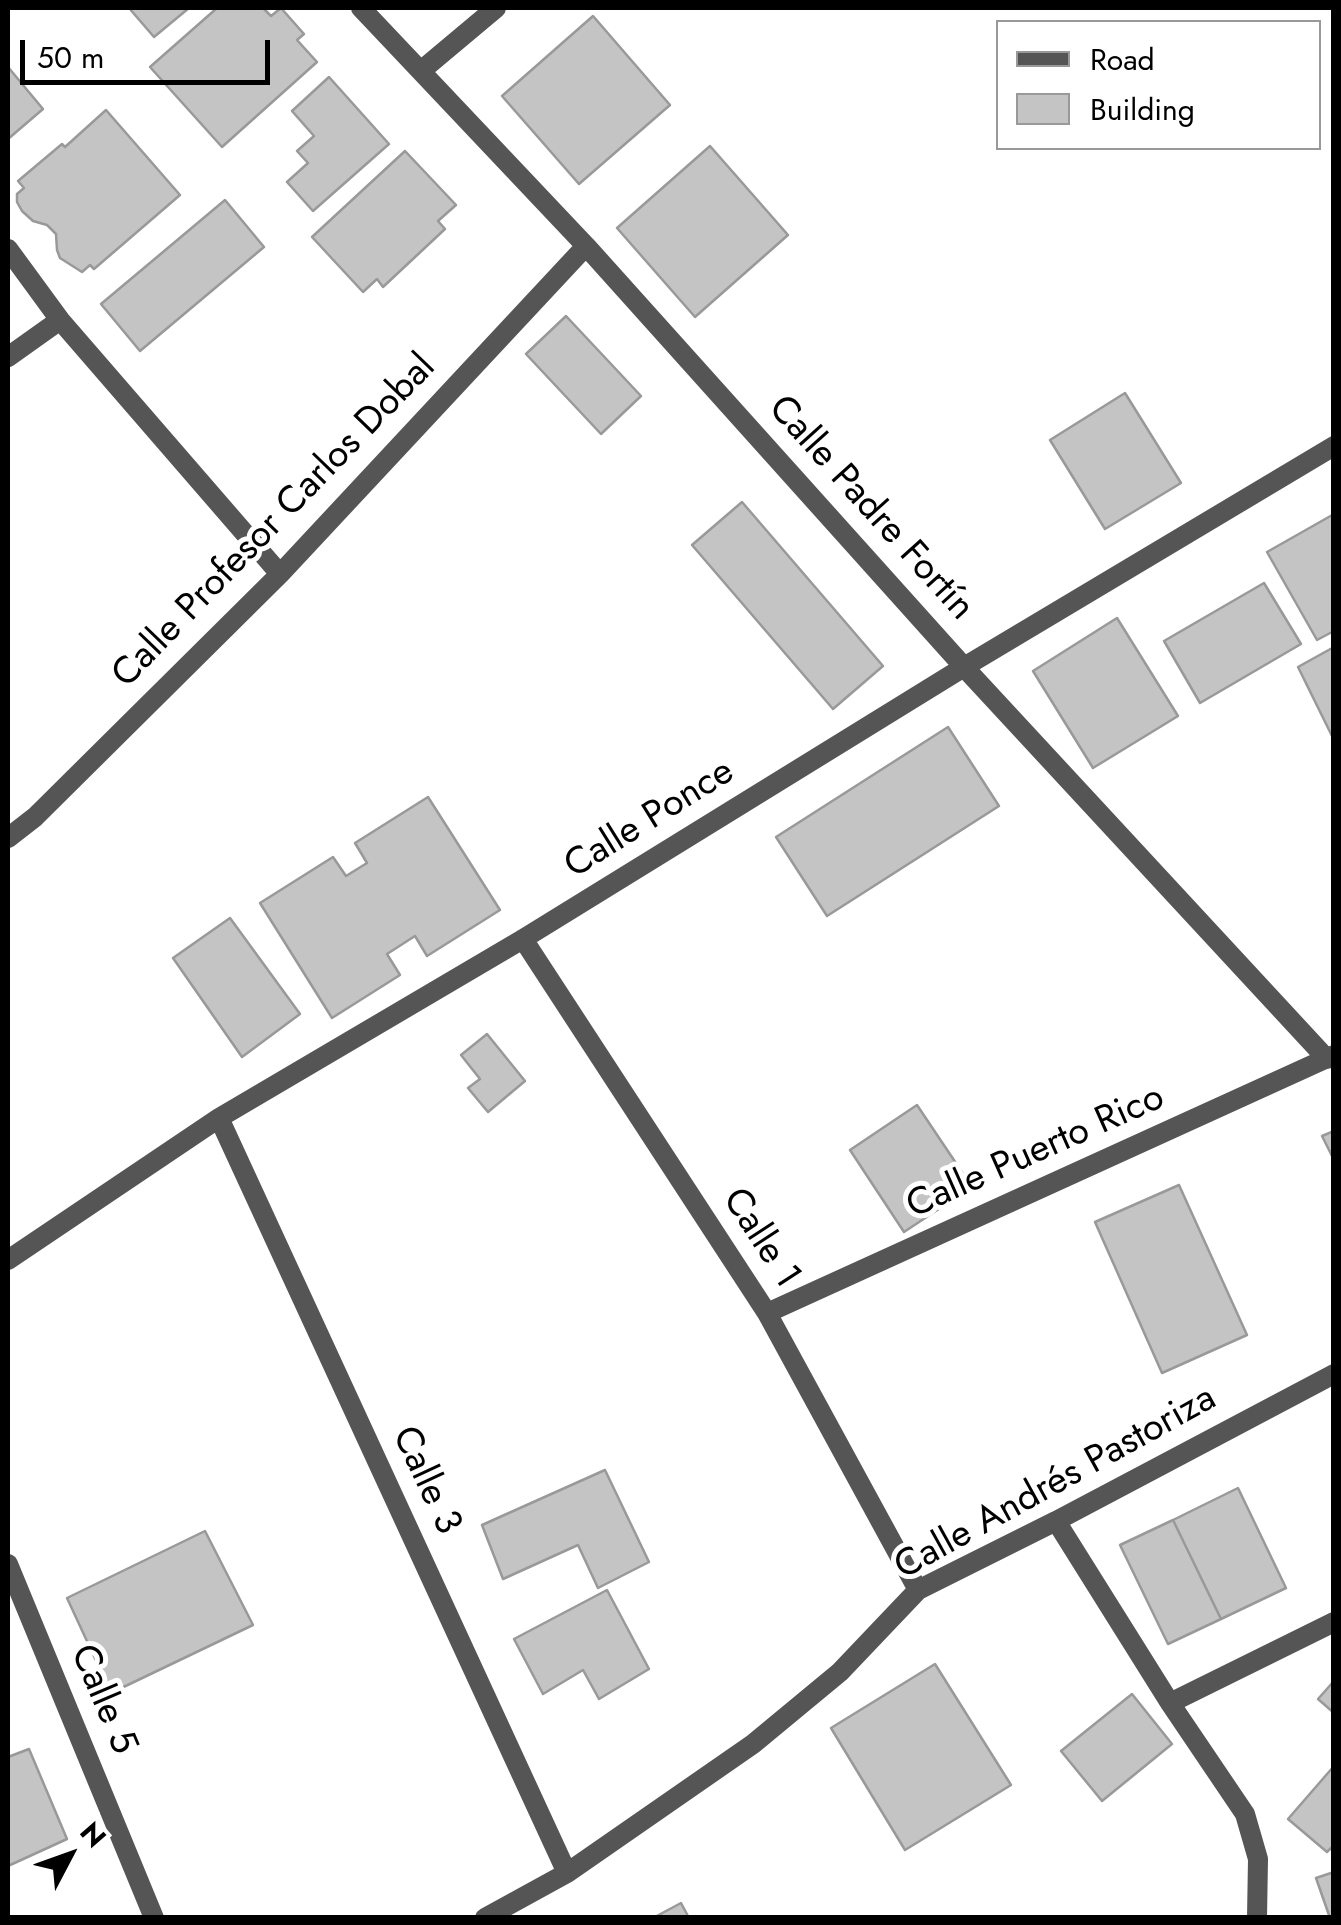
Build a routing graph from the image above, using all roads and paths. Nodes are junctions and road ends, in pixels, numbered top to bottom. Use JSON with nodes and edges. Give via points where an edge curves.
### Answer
{"nodes":[{"id":1,"x":361,"y":8,"type":"edge"},
{"id":2,"x":496,"y":8,"type":"edge"},
{"id":3,"x":422,"y":70,"type":"junction"},
{"id":4,"x":586,"y":246,"type":"junction"},
{"id":5,"x":8,"y":249,"type":"edge"},
{"id":6,"x":60,"y":320,"type":"junction"},
{"id":7,"x":8,"y":357,"type":"edge"},
{"id":8,"x":1334,"y":446,"type":"edge"},
{"id":9,"x":280,"y":574,"type":"junction"},
{"id":10,"x":964,"y":666,"type":"junction"},
{"id":11,"x":8,"y":838,"type":"edge"},
{"id":12,"x":523,"y":939,"type":"junction"},
{"id":13,"x":1330,"y":1057,"type":"edge"},
{"id":14,"x":219,"y":1118,"type":"junction"},
{"id":15,"x":8,"y":1260,"type":"edge"},
{"id":16,"x":767,"y":1313,"type":"junction"},
{"id":17,"x":1334,"y":1374,"type":"edge"},
{"id":18,"x":1056,"y":1521,"type":"junction"},
{"id":19,"x":8,"y":1564,"type":"edge"},
{"id":20,"x":918,"y":1590,"type":"junction"},
{"id":21,"x":1334,"y":1622,"type":"edge"},
{"id":22,"x":1170,"y":1704,"type":"junction"},
{"id":23,"x":567,"y":1873,"type":"junction"},
{"id":24,"x":154,"y":1918,"type":"edge"},
{"id":25,"x":485,"y":1918,"type":"edge"},
{"id":26,"x":1257,"y":1918,"type":"edge"}],
"edges":[{"from":1,"to":3,"type":"street","name":"Calle Padre Fortín"},
{"from":2,"to":3,"type":"street"},
{"from":3,"to":4,"type":"street","name":"Calle Padre Fortín"},
{"from":4,"to":9,"type":"street","name":"Calle Profesor Carlos Dobal"},
{"from":4,"to":10,"type":"street","name":"Calle Padre Fortín"},
{"from":5,"to":6,"type":"street"},
{"from":6,"to":7,"type":"street"},
{"from":6,"to":9,"type":"street"},
{"from":8,"to":10,"type":"street","name":"Calle Ponce"},
{"from":9,"to":11,"type":"street","name":"Calle Profesor Carlos Dobal"},
{"from":10,"to":12,"type":"street","name":"Calle Ponce"},
{"from":10,"to":13,"type":"street","name":"Calle Padre Fortín"},
{"from":12,"to":14,"type":"street","name":"Calle Ponce"},
{"from":12,"to":16,"type":"street","name":"Calle 1"},
{"from":13,"to":16,"type":"street","name":"Calle Puerto Rico"},
{"from":14,"to":15,"type":"street","name":"Calle Ponce"},
{"from":14,"to":23,"type":"street","name":"Calle 3"},
{"from":16,"to":20,"type":"street","name":"Calle 1"},
{"from":17,"to":18,"type":"street","name":"Calle Andrés Pastoriza"},
{"from":18,"to":20,"type":"street","name":"Calle Andrés Pastoriza"},
{"from":18,"to":22,"type":"street"},
{"from":19,"to":24,"type":"street","name":"Calle 5"},
{"from":20,"to":23,"type":"street","name":"Calle Andrés Pastoriza","via":[[840,1672],[753,1744]]},
{"from":21,"to":22,"type":"street"},
{"from":22,"to":26,"type":"street","via":[[1245,1814],[1258,1860]]},
{"from":23,"to":25,"type":"street","name":"Calle Andrés Pastoriza"}]}
